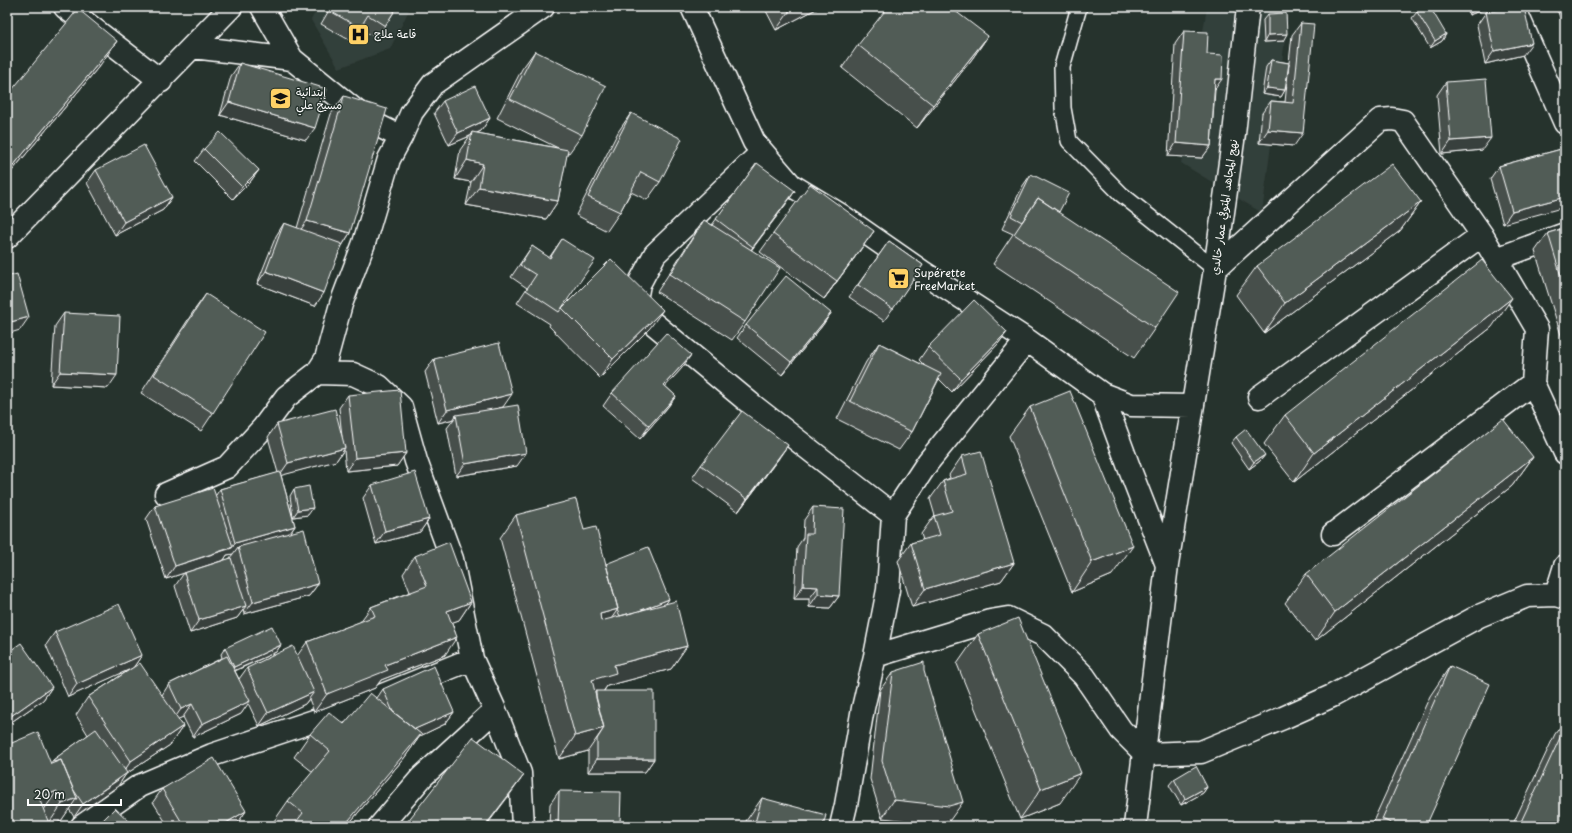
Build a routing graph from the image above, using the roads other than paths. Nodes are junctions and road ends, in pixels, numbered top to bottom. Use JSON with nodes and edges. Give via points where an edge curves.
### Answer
{"nodes":[{"id":1,"x":65,"y":7,"type":"edge"},
{"id":2,"x":231,"y":7,"type":"edge"},
{"id":3,"x":262,"y":7,"type":"edge"},
{"id":4,"x":543,"y":7,"type":"edge"},
{"id":5,"x":692,"y":7,"type":"edge"},
{"id":6,"x":1079,"y":7,"type":"edge"},
{"id":7,"x":1248,"y":7,"type":"edge"},
{"id":8,"x":1514,"y":7,"type":"edge"},
{"id":9,"x":193,"y":47,"type":"junction"},
{"id":10,"x":292,"y":59,"type":"junction"},
{"id":11,"x":161,"y":81,"type":"junction"},
{"id":12,"x":1565,"y":123,"type":"edge"},
{"id":13,"x":401,"y":136,"type":"junction"},
{"id":14,"x":762,"y":152,"type":"junction"},
{"id":15,"x":1565,"y":234,"type":"edge"},
{"id":16,"x":1482,"y":235,"type":"junction"},
{"id":17,"x":7,"y":237,"type":"edge"},
{"id":18,"x":1496,"y":258,"type":"junction"},
{"id":19,"x":1215,"y":269,"type":"junction"},
{"id":20,"x":1027,"y":340,"type":"junction"},
{"id":21,"x":317,"y":373,"type":"junction"},
{"id":22,"x":1533,"y":383,"type":"junction"},
{"id":23,"x":1102,"y":394,"type":"junction"},
{"id":24,"x":1259,"y":396,"type":"dead end"},
{"id":25,"x":1192,"y":406,"type":"junction"},
{"id":26,"x":1565,"y":454,"type":"edge"},
{"id":27,"x":166,"y":494,"type":"dead end"},
{"id":28,"x":893,"y":514,"type":"junction"},
{"id":29,"x":1334,"y":534,"type":"dead end"},
{"id":30,"x":1167,"y":565,"type":"junction"},
{"id":31,"x":1565,"y":566,"type":"edge"},
{"id":32,"x":1561,"y":597,"type":"edge"},
{"id":33,"x":875,"y":656,"type":"junction"},
{"id":34,"x":472,"y":659,"type":"junction"},
{"id":35,"x":495,"y":710,"type":"junction"},
{"id":36,"x":1145,"y":754,"type":"junction"},
{"id":37,"x":82,"y":826,"type":"edge"},
{"id":38,"x":380,"y":826,"type":"edge"},
{"id":39,"x":522,"y":826,"type":"edge"},
{"id":40,"x":841,"y":826,"type":"edge"},
{"id":41,"x":1135,"y":826,"type":"edge"}],
"edges":[{"from":1,"to":11,"type":"street"},
{"from":2,"to":9,"type":"street"},
{"from":3,"to":10,"type":"street"},
{"from":4,"to":13,"type":"street","via":[[433,84],[412,112]]},
{"from":5,"to":14,"type":"street","via":[[754,142]]},
{"from":6,"to":19,"type":"lane","via":[[1062,67],[1063,108],[1069,141],[1121,194]]},
{"from":7,"to":19,"type":"street","name":"نهج المجاهد المتوفي عمار خالدي"},
{"from":8,"to":12,"type":"street"},
{"from":9,"to":10,"type":"street"},
{"from":9,"to":11,"type":"street"},
{"from":10,"to":13,"type":"street","via":[[367,120]]},
{"from":11,"to":17,"type":"street"},
{"from":13,"to":21,"type":"street","via":[[389,159],[364,243],[341,304],[326,359]]},
{"from":14,"to":20,"type":"street","via":[[791,185],[842,216]]},
{"from":14,"to":28,"type":"street","via":[[655,254],[639,284],[636,300],[642,314],[751,404]]},
{"from":15,"to":18,"type":"street"},
{"from":16,"to":18,"type":"street"},
{"from":16,"to":19,"type":"street","via":[[1403,121],[1380,120]]},
{"from":16,"to":24,"type":"street"},
{"from":18,"to":22,"type":"street","via":[[1537,329]]},
{"from":19,"to":25,"type":"street","name":"نهج المجاهد المتوفي عمار خالدي"},
{"from":20,"to":23,"type":"street"},
{"from":20,"to":28,"type":"street","via":[[928,462]]},
{"from":21,"to":27,"type":"street","via":[[286,397],[263,428],[227,468]]},
{"from":21,"to":34,"type":"street","via":[[353,374],[379,386],[401,407],[416,461],[452,559]]},
{"from":22,"to":26,"type":"street"},
{"from":22,"to":29,"type":"street"},
{"from":23,"to":25,"type":"street","via":[[1131,406]]},
{"from":23,"to":30,"type":"street"},
{"from":25,"to":30,"type":"street","name":"نهج المجاهد المتوفي عمار خالدي"},
{"from":28,"to":33,"type":"street","via":[[888,590]]},
{"from":30,"to":36,"type":"street","name":"نهج المجاهد المتوفي عمار خالدي"},
{"from":31,"to":32,"type":"street"},
{"from":32,"to":36,"type":"street","via":[[1527,596],[1479,616],[1332,696],[1201,752]]},
{"from":33,"to":36,"type":"street","via":[[990,621],[1008,618],[1044,634],[1084,676],[1121,730]]},
{"from":33,"to":40,"type":"street"},
{"from":34,"to":35,"type":"street"},
{"from":34,"to":37,"type":"street","via":[[338,713],[204,758],[139,786]]},
{"from":35,"to":38,"type":"street","via":[[422,777]]},
{"from":35,"to":39,"type":"street","via":[[520,773]]},
{"from":36,"to":41,"type":"street","name":"نهج المجاهد المتوفي عمار خالدي"}]}
